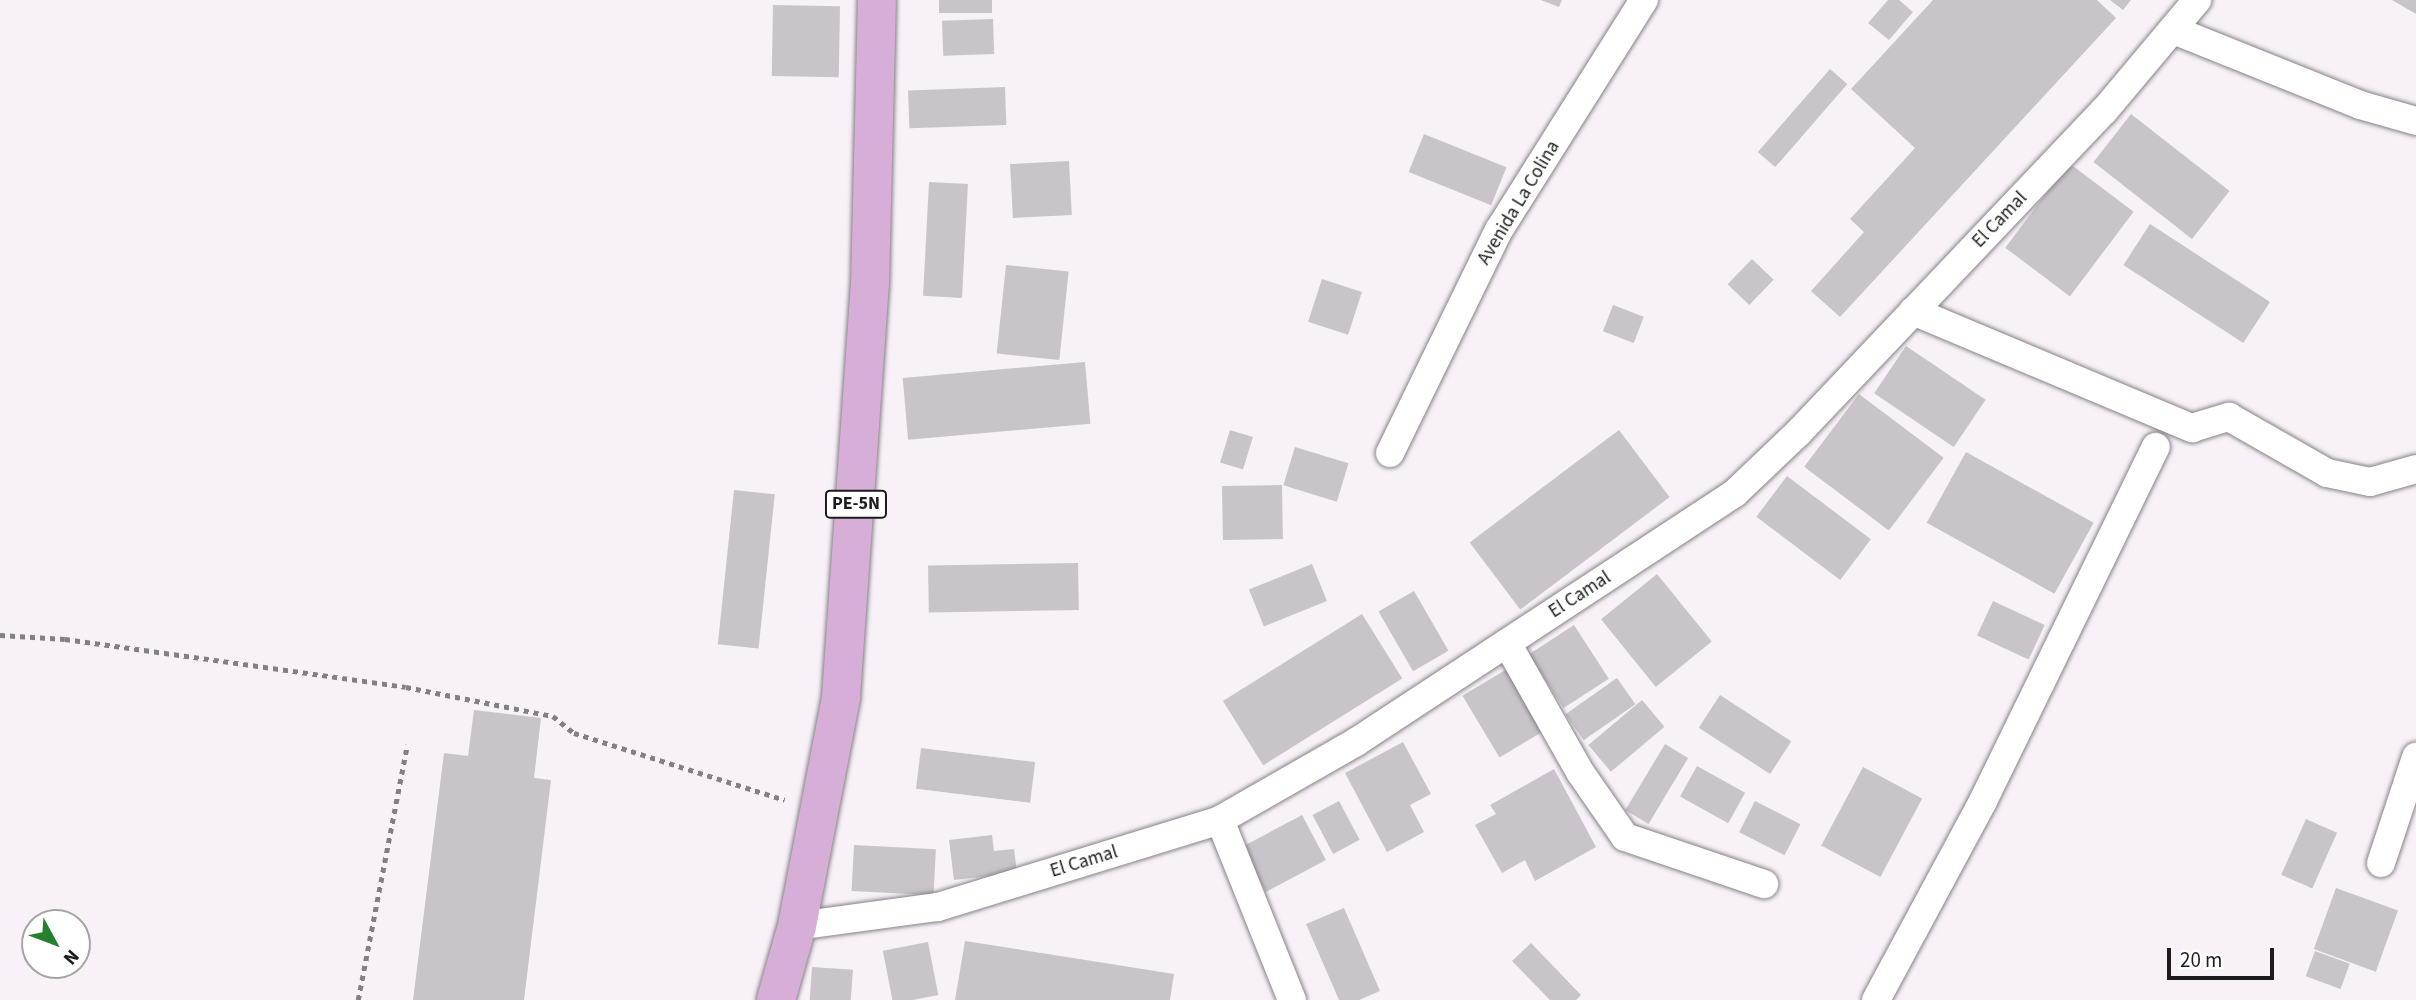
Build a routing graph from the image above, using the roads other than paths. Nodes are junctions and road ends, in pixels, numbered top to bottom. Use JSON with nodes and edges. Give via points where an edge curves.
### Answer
{"nodes":[{"id":1,"x":877,"y":0,"type":"edge"},
{"id":2,"x":1645,"y":0,"type":"edge"},
{"id":3,"x":2197,"y":0,"type":"edge"},
{"id":4,"x":2176,"y":31,"type":"junction"},
{"id":5,"x":2416,"y":121,"type":"edge"},
{"id":6,"x":1913,"y":311,"type":"junction"},
{"id":7,"x":2156,"y":447,"type":"dead end"},
{"id":8,"x":1390,"y":453,"type":"dead end"},
{"id":9,"x":2416,"y":469,"type":"edge"},
{"id":10,"x":1507,"y":643,"type":"junction"},
{"id":11,"x":2416,"y":757,"type":"edge"},
{"id":12,"x":1220,"y":820,"type":"junction"},
{"id":13,"x":2381,"y":863,"type":"dead end"},
{"id":14,"x":1764,"y":884,"type":"dead end"},
{"id":15,"x":797,"y":926,"type":"junction"},
{"id":16,"x":776,"y":1000,"type":"edge"},
{"id":17,"x":1292,"y":1000,"type":"edge"},
{"id":18,"x":1876,"y":1000,"type":"edge"}],
"edges":[{"from":1,"to":15,"type":"highway","number":"PE-5N","via":[[870,284],[841,696]]},
{"from":2,"to":8,"type":"street","name":"Avenida La Colina","via":[[1499,230]]},
{"from":3,"to":4,"type":"street","name":"El Camal"},
{"from":4,"to":5,"type":"street","via":[[2360,105]]},
{"from":4,"to":6,"type":"street","name":"El Camal"},
{"from":6,"to":9,"type":"street","via":[[2192,428],[2229,417],[2328,473],[2370,482]]},
{"from":6,"to":10,"type":"street","name":"El Camal","via":[[1742,488]]},
{"from":7,"to":18,"type":"street","via":[[1983,801]]},
{"from":10,"to":12,"type":"street","name":"El Camal","via":[[1356,742]]},
{"from":10,"to":14,"type":"street","via":[[1580,772],[1625,836]]},
{"from":11,"to":13,"type":"street"},
{"from":12,"to":15,"type":"street","name":"El Camal","via":[[938,907]]},
{"from":12,"to":17,"type":"street"},
{"from":15,"to":16,"type":"highway","number":"PE-5N"}]}
